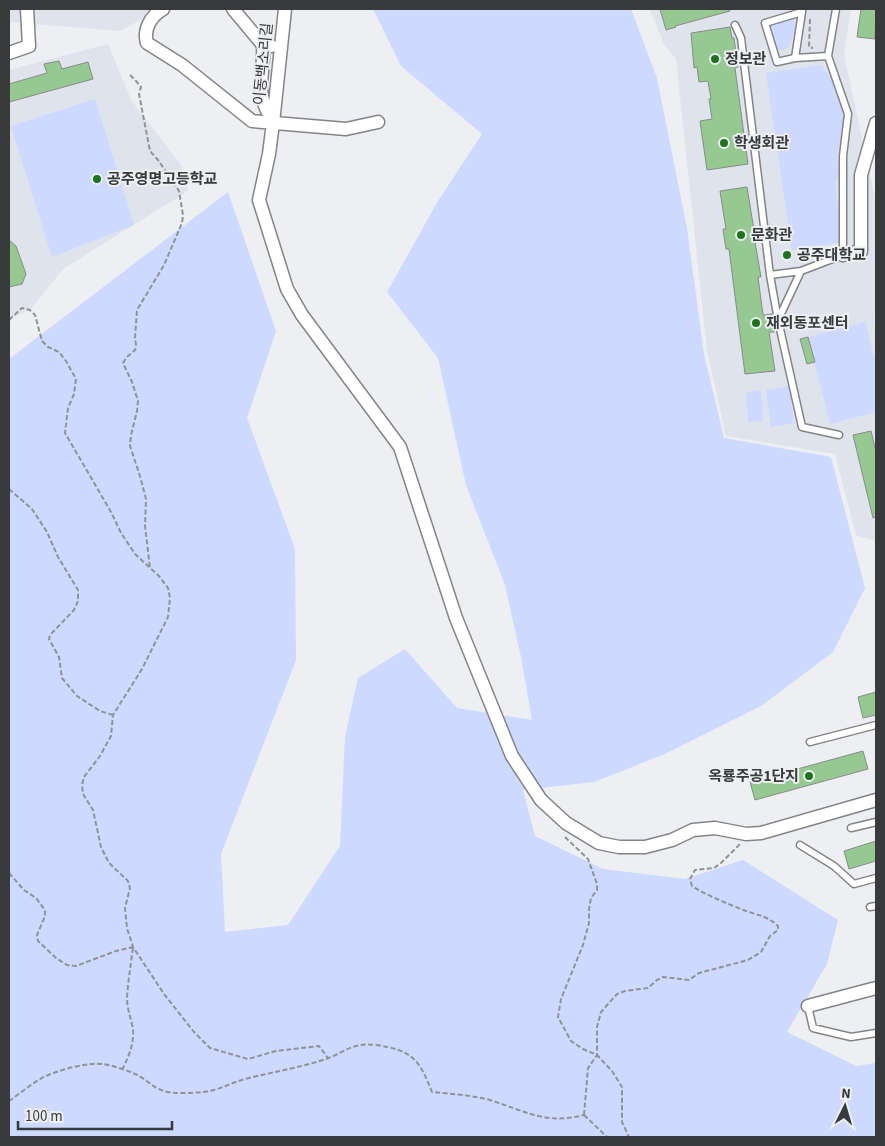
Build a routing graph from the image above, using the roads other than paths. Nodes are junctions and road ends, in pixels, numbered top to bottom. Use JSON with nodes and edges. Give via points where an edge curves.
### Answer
{"nodes":[{"id":1,"x":27,"y":9,"type":"edge"},
{"id":2,"x":163,"y":9,"type":"edge"},
{"id":3,"x":233,"y":9,"type":"edge"},
{"id":4,"x":284,"y":9,"type":"edge"},
{"id":5,"x":836,"y":9,"type":"edge"},
{"id":6,"x":802,"y":11,"type":"edge"},
{"id":7,"x":736,"y":25,"type":"dead end"},
{"id":8,"x":263,"y":45,"type":"junction"},
{"id":9,"x":281,"y":48,"type":"junction"},
{"id":10,"x":9,"y":52,"type":"edge"},
{"id":11,"x":828,"y":56,"type":"junction"},
{"id":12,"x":795,"y":58,"type":"junction"},
{"id":13,"x":378,"y":122,"type":"dead end"},
{"id":14,"x":274,"y":123,"type":"junction"},
{"id":15,"x":876,"y":123,"type":"edge"},
{"id":16,"x":843,"y":255,"type":"junction"},
{"id":17,"x":801,"y":271,"type":"junction"},
{"id":18,"x":770,"y":275,"type":"junction"},
{"id":19,"x":778,"y":320,"type":"junction"},
{"id":20,"x":839,"y":435,"type":"dead end"},
{"id":21,"x":876,"y":726,"type":"edge"},
{"id":22,"x":810,"y":742,"type":"dead end"},
{"id":23,"x":876,"y":800,"type":"edge"},
{"id":24,"x":876,"y":822,"type":"edge"},
{"id":25,"x":851,"y":828,"type":"dead end"},
{"id":26,"x":800,"y":845,"type":"dead end"},
{"id":27,"x":876,"y":878,"type":"edge"},
{"id":28,"x":876,"y":988,"type":"edge"},
{"id":29,"x":808,"y":1006,"type":"joint"},
{"id":30,"x":876,"y":1033,"type":"edge"}],
"edges":[{"from":1,"to":10,"type":"street","via":[[29,46]]},
{"from":2,"to":14,"type":"street","via":[[149,22],[147,43],[182,65],[252,121]]},
{"from":3,"to":8,"type":"street"},
{"from":4,"to":9,"type":"street","name":"이동백소리길"},
{"from":5,"to":11,"type":"lane"},
{"from":6,"to":12,"type":"lane"},
{"from":6,"to":12,"type":"lane","via":[[765,23],[777,62]]},
{"from":7,"to":18,"type":"lane","via":[[741,38]]},
{"from":8,"to":9,"type":"street"},
{"from":8,"to":14,"type":"street","via":[[261,90],[264,105]]},
{"from":9,"to":14,"type":"street","name":"이동백소리길"},
{"from":11,"to":12,"type":"lane"},
{"from":11,"to":16,"type":"lane","via":[[848,114],[843,156]]},
{"from":13,"to":14,"type":"street","via":[[346,129]]},
{"from":14,"to":23,"type":"street","name":"이동백소리길","via":[[258,200],[287,289],[302,315],[400,447],[456,618],[512,756],[541,800],[566,823],[598,844],[619,847],[672,840],[693,830],[714,828],[746,834],[761,833]]},
{"from":15,"to":16,"type":"street","via":[[861,176],[861,251]]},
{"from":16,"to":17,"type":"lane"},
{"from":17,"to":18,"type":"lane"},
{"from":17,"to":19,"type":"lane"},
{"from":18,"to":19,"type":"lane"},
{"from":19,"to":20,"type":"lane","via":[[802,427]]},
{"from":21,"to":22,"type":"lane"},
{"from":24,"to":25,"type":"lane"},
{"from":26,"to":27,"type":"lane","via":[[834,866],[854,884]]},
{"from":28,"to":29,"type":"street"},
{"from":29,"to":30,"type":"lane","via":[[813,1028],[851,1037]]}]}
